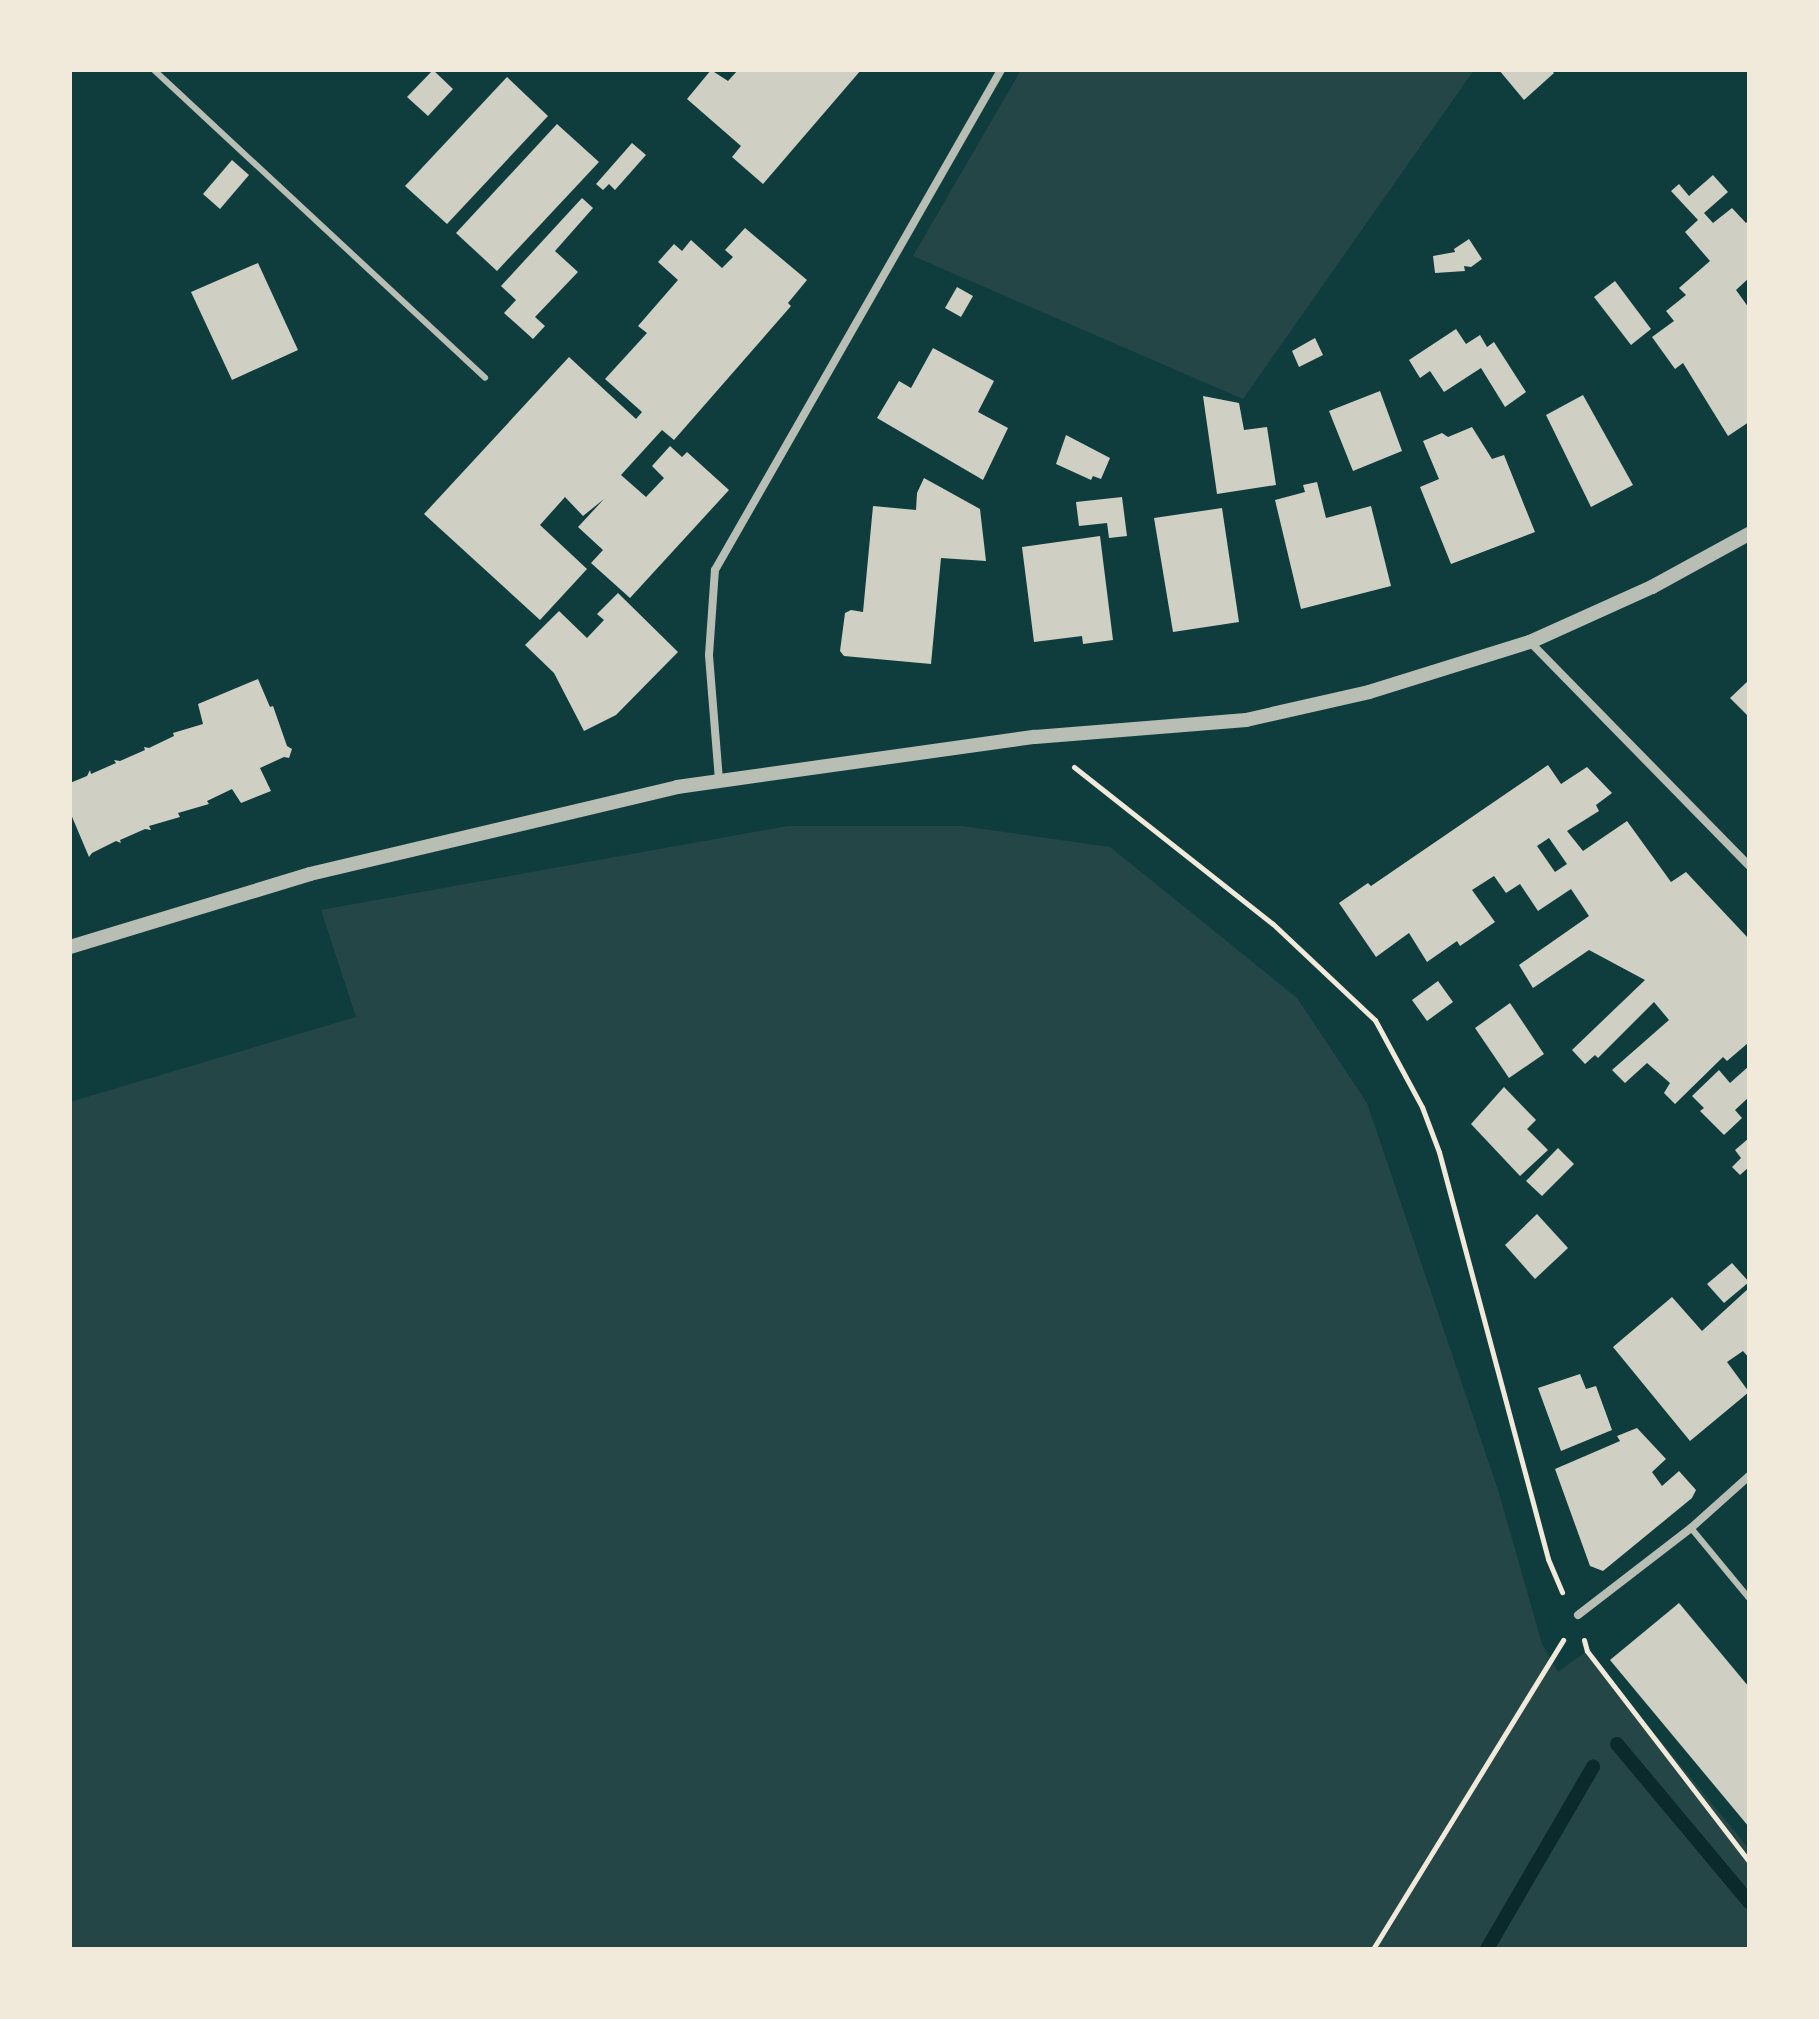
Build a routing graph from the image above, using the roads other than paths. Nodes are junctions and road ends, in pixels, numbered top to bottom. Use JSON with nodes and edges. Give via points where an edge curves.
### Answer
{"nodes":[{"id":1,"x":154,"y":70,"type":"edge"},
{"id":2,"x":1001,"y":70,"type":"edge"},
{"id":3,"x":485,"y":378,"type":"dead end"},
{"id":4,"x":1749,"y":534,"type":"edge"},
{"id":5,"x":1530,"y":642,"type":"junction"},
{"id":6,"x":719,"y":780,"type":"junction"},
{"id":7,"x":1749,"y":866,"type":"edge"},
{"id":8,"x":70,"y":947,"type":"edge"},
{"id":9,"x":1749,"y":1476,"type":"edge"},
{"id":10,"x":1691,"y":1528,"type":"junction"},
{"id":11,"x":1749,"y":1598,"type":"edge"},
{"id":12,"x":1578,"y":1615,"type":"road end"}],
"edges":[{"from":1,"to":3,"type":"lane"},
{"from":2,"to":6,"type":"street","via":[[715,570],[709,655]]},
{"from":4,"to":5,"type":"street","via":[[1652,587]]},
{"from":5,"to":6,"type":"street","via":[[1369,692],[1246,720],[1035,737]]},
{"from":5,"to":7,"type":"street"},
{"from":6,"to":8,"type":"street","via":[[310,874]]},
{"from":9,"to":10,"type":"street"},
{"from":10,"to":11,"type":"lane"},
{"from":10,"to":12,"type":"street"}]}
